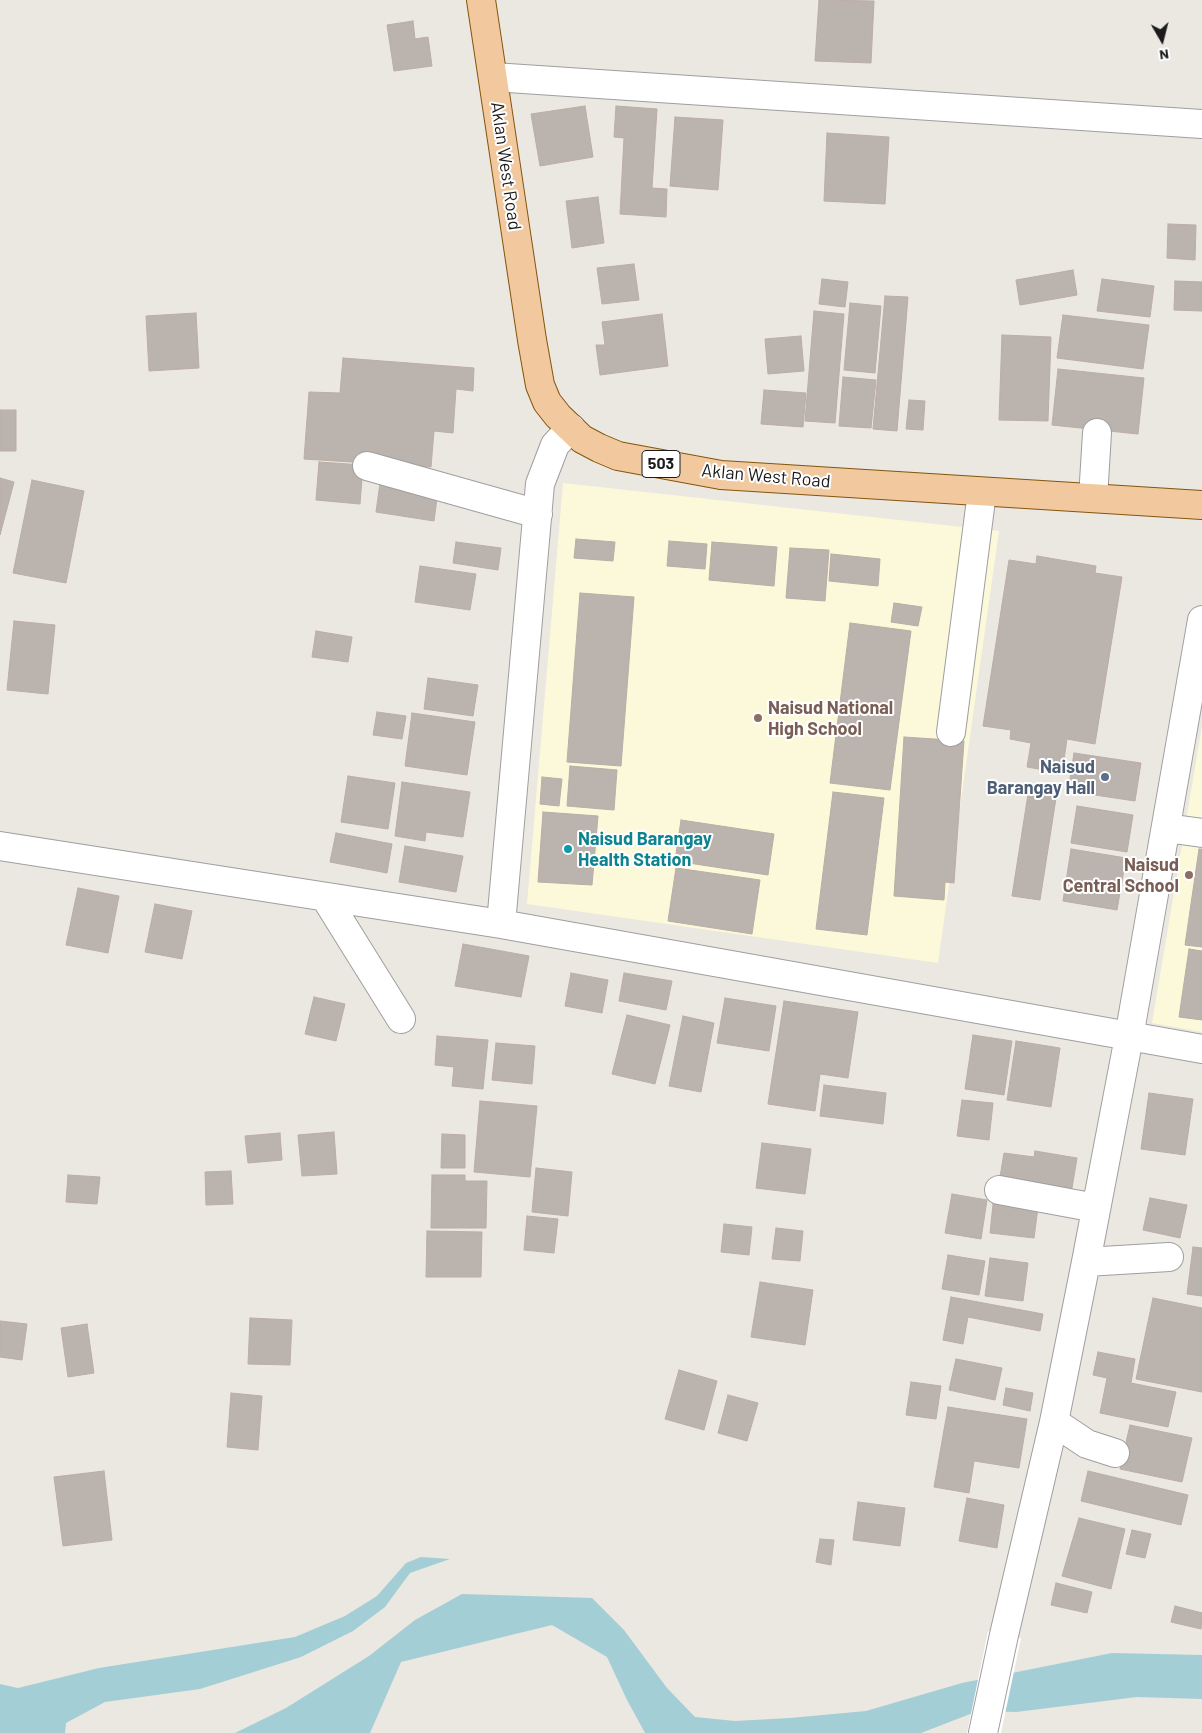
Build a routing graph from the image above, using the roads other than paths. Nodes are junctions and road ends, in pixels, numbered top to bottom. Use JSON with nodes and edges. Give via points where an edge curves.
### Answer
{"nodes":[{"id":1,"x":481,"y":0,"type":"edge"},
{"id":2,"x":493,"y":77,"type":"junction"},
{"id":3,"x":1202,"y":124,"type":"edge"},
{"id":4,"x":571,"y":428,"type":"junction"},
{"id":5,"x":1097,"y":433,"type":"dead end"},
{"id":6,"x":367,"y":466,"type":"dead end"},
{"id":7,"x":982,"y":492,"type":"junction"},
{"id":8,"x":1094,"y":498,"type":"junction"},
{"id":9,"x":1202,"y":505,"type":"edge"},
{"id":10,"x":538,"y":514,"type":"junction"},
{"id":11,"x":1202,"y":620,"type":"edge"},
{"id":12,"x":951,"y":732,"type":"dead end"},
{"id":13,"x":1166,"y":828,"type":"junction"},
{"id":14,"x":1202,"y":833,"type":"edge"},
{"id":15,"x":0,"y":846,"type":"edge"},
{"id":16,"x":325,"y":897,"type":"junction"},
{"id":17,"x":501,"y":924,"type":"junction"},
{"id":18,"x":401,"y":1019,"type":"dead end"},
{"id":19,"x":1129,"y":1037,"type":"junction"},
{"id":20,"x":1202,"y":1049,"type":"edge"},
{"id":21,"x":999,"y":1190,"type":"dead end"},
{"id":22,"x":1096,"y":1208,"type":"junction"},
{"id":23,"x":1169,"y":1257,"type":"dead end"},
{"id":24,"x":1086,"y":1262,"type":"junction"},
{"id":25,"x":1054,"y":1422,"type":"junction"},
{"id":26,"x":1115,"y":1453,"type":"dead end"},
{"id":27,"x":983,"y":1733,"type":"edge"}],
"edges":[{"from":1,"to":2,"type":"main road","name":"Aklan West Road","number":"503"},
{"from":2,"to":3,"type":"street"},
{"from":2,"to":4,"type":"main road","name":"Aklan West Road","number":"503","via":[[540,385],[558,416]]},
{"from":4,"to":7,"type":"main road","name":"Aklan West Road","number":"503","via":[[582,439],[618,456],[721,474]]},
{"from":4,"to":10,"type":"street","via":[[555,445],[540,484]]},
{"from":5,"to":8,"type":"street"},
{"from":6,"to":10,"type":"street"},
{"from":7,"to":8,"type":"main road","name":"Aklan West Road","number":"503"},
{"from":7,"to":12,"type":"street"},
{"from":8,"to":9,"type":"main road","name":"Aklan West Road","number":"503"},
{"from":10,"to":17,"type":"street"},
{"from":11,"to":13,"type":"street"},
{"from":13,"to":14,"type":"street"},
{"from":13,"to":19,"type":"street"},
{"from":15,"to":16,"type":"street"},
{"from":16,"to":17,"type":"street"},
{"from":16,"to":18,"type":"street"},
{"from":17,"to":19,"type":"street"},
{"from":19,"to":20,"type":"street"},
{"from":19,"to":22,"type":"street"},
{"from":21,"to":22,"type":"street"},
{"from":22,"to":24,"type":"street"},
{"from":23,"to":24,"type":"street"},
{"from":24,"to":25,"type":"street"},
{"from":25,"to":26,"type":"street","via":[[1087,1444]]},
{"from":25,"to":27,"type":"street"}]}
